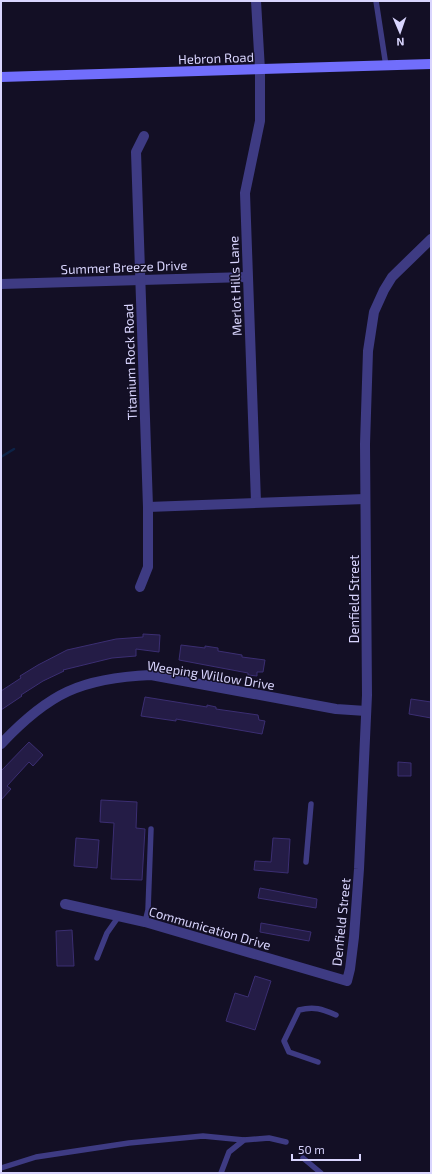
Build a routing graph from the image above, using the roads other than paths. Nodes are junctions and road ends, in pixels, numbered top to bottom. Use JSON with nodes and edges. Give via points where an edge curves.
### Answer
{"nodes":[{"id":1,"x":256,"y":1,"type":"edge"},
{"id":2,"x":376,"y":1,"type":"edge"},
{"id":3,"x":431,"y":64,"type":"edge"},
{"id":4,"x":386,"y":66,"type":"junction"},
{"id":5,"x":260,"y":70,"type":"junction"},
{"id":6,"x":1,"y":77,"type":"edge"},
{"id":7,"x":144,"y":136,"type":"dead end"},
{"id":8,"x":431,"y":239,"type":"edge"},
{"id":9,"x":247,"y":277,"type":"junction"},
{"id":10,"x":140,"y":280,"type":"junction"},
{"id":11,"x":1,"y":284,"type":"edge"},
{"id":12,"x":365,"y":499,"type":"junction"},
{"id":13,"x":256,"y":502,"type":"junction"},
{"id":14,"x":148,"y":508,"type":"junction"},
{"id":15,"x":140,"y":587,"type":"dead end"},
{"id":16,"x":366,"y":711,"type":"junction"},
{"id":17,"x":1,"y":744,"type":"edge"},
{"id":18,"x":311,"y":804,"type":"dead end"},
{"id":19,"x":151,"y":829,"type":"dead end"},
{"id":20,"x":306,"y":862,"type":"dead end"},
{"id":21,"x":65,"y":904,"type":"dead end"},
{"id":22,"x":119,"y":916,"type":"junction"},
{"id":23,"x":145,"y":922,"type":"junction"},
{"id":24,"x":97,"y":958,"type":"dead end"},
{"id":25,"x":347,"y":980,"type":"joint"},
{"id":26,"x":336,"y":1015,"type":"dead end"},
{"id":27,"x":318,"y":1062,"type":"dead end"},
{"id":28,"x":244,"y":1140,"type":"junction"},
{"id":29,"x":286,"y":1142,"type":"dead end"},
{"id":30,"x":303,"y":1158,"type":"dead end"},
{"id":31,"x":1,"y":1168,"type":"edge"},
{"id":32,"x":221,"y":1173,"type":"edge"},
{"id":33,"x":321,"y":1173,"type":"edge"}],
"edges":[{"from":1,"to":5,"type":"street","name":"Merlot Hills Lane"},
{"from":2,"to":4,"type":"lane"},
{"from":3,"to":4,"type":"street","name":"Hebron Road"},
{"from":4,"to":5,"type":"street","name":"Hebron Road"},
{"from":5,"to":6,"type":"street","name":"Hebron Road"},
{"from":5,"to":9,"type":"street","name":"Merlot Hills Lane","via":[[260,121],[245,193]]},
{"from":7,"to":10,"type":"street","name":"Titanium Rock Road","via":[[136,152]]},
{"from":8,"to":12,"type":"street","name":"Denfield Street","via":[[392,277],[374,312],[368,358]]},
{"from":9,"to":10,"type":"street","name":"Summer Breeze Drive"},
{"from":9,"to":13,"type":"street","name":"Merlot Hills Lane"},
{"from":10,"to":11,"type":"street","name":"Summer Breeze Drive"},
{"from":10,"to":14,"type":"street","name":"Titanium Rock Road"},
{"from":12,"to":13,"type":"street"},
{"from":12,"to":16,"type":"street","name":"Denfield Street"},
{"from":13,"to":14,"type":"street"},
{"from":14,"to":15,"type":"street","name":"Titanium Rock Road","via":[[148,567]]},
{"from":16,"to":17,"type":"street","name":"Weeping Willow Drive","via":[[336,709],[151,675],[128,676],[108,678],[72,688],[32,713]]},
{"from":16,"to":25,"type":"street","name":"Denfield Street","via":[[353,952]]},
{"from":18,"to":20,"type":"lane"},
{"from":19,"to":23,"type":"lane","via":[[148,910]]},
{"from":21,"to":22,"type":"street","name":"Communication Drive"},
{"from":22,"to":23,"type":"street","name":"Communication Drive"},
{"from":22,"to":24,"type":"lane","via":[[107,933]]},
{"from":23,"to":25,"type":"street","name":"Communication Drive"},
{"from":26,"to":27,"type":"lane","via":[[310,1007],[299,1010],[284,1041],[289,1052]]},
{"from":28,"to":29,"type":"lane","via":[[269,1138]]},
{"from":28,"to":31,"type":"lane","via":[[203,1136],[129,1144],[36,1157]]},
{"from":28,"to":32,"type":"lane","via":[[229,1152]]},
{"from":30,"to":33,"type":"lane"}]}
